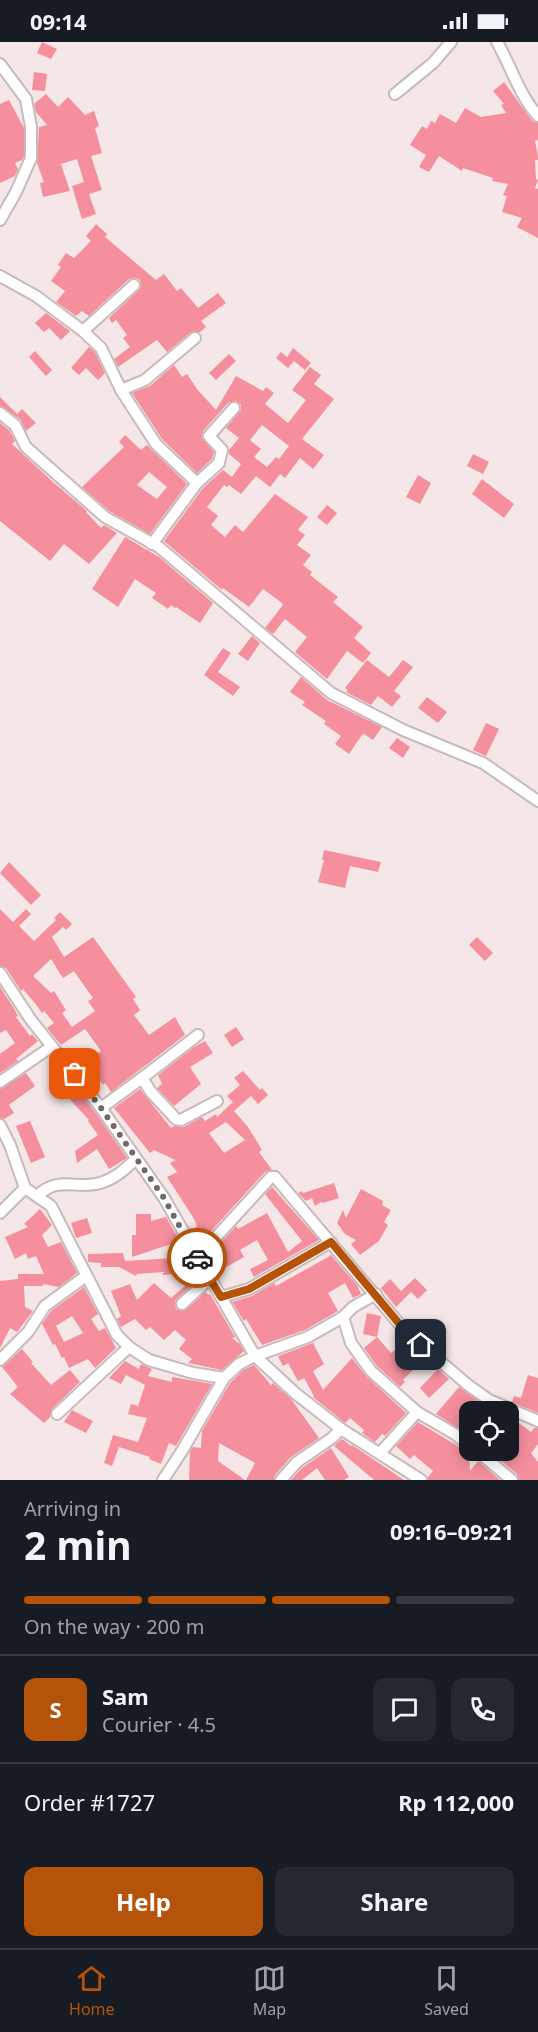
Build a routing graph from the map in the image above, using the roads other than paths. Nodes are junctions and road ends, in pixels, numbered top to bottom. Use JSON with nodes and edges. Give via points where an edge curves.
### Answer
{"nodes":[{"id":1,"x":451,"y":42,"type":"edge"},
{"id":2,"x":497,"y":42,"type":"edge"},
{"id":3,"x":0,"y":64,"type":"edge"},
{"id":4,"x":395,"y":94,"type":"dead end"},
{"id":5,"x":538,"y":116,"type":"edge"},
{"id":6,"x":0,"y":219,"type":"edge"},
{"id":7,"x":0,"y":276,"type":"edge"},
{"id":8,"x":134,"y":285,"type":"dead end"},
{"id":9,"x":83,"y":331,"type":"junction"},
{"id":10,"x":195,"y":338,"type":"dead end"},
{"id":11,"x":122,"y":390,"type":"junction"},
{"id":12,"x":234,"y":408,"type":"dead end"},
{"id":13,"x":0,"y":413,"type":"edge"},
{"id":14,"x":197,"y":483,"type":"junction"},
{"id":15,"x":152,"y":544,"type":"junction"},
{"id":16,"x":538,"y":801,"type":"edge"},
{"id":17,"x":0,"y":973,"type":"edge"},
{"id":18,"x":198,"y":1035,"type":"dead end"},
{"id":19,"x":51,"y":1047,"type":"junction"},
{"id":20,"x":142,"y":1078,"type":"junction"},
{"id":21,"x":0,"y":1082,"type":"edge"},
{"id":22,"x":217,"y":1101,"type":"dead end"},
{"id":23,"x":101,"y":1108,"type":"junction"},
{"id":24,"x":0,"y":1125,"type":"edge"},
{"id":25,"x":136,"y":1159,"type":"junction"},
{"id":26,"x":24,"y":1188,"type":"junction"},
{"id":27,"x":37,"y":1196,"type":"junction"},
{"id":28,"x":0,"y":1213,"type":"edge"},
{"id":29,"x":331,"y":1242,"type":"junction"},
{"id":30,"x":197,"y":1258,"type":"junction"},
{"id":31,"x":86,"y":1276,"type":"junction"},
{"id":32,"x":209,"y":1279,"type":"junction"},
{"id":33,"x":376,"y":1294,"type":"junction"},
{"id":34,"x":221,"y":1297,"type":"junction"},
{"id":35,"x":182,"y":1304,"type":"dead end"},
{"id":36,"x":343,"y":1317,"type":"junction"},
{"id":37,"x":129,"y":1347,"type":"junction"},
{"id":38,"x":255,"y":1356,"type":"junction"},
{"id":39,"x":0,"y":1360,"type":"edge"},
{"id":40,"x":224,"y":1378,"type":"junction"},
{"id":41,"x":417,"y":1412,"type":"junction"},
{"id":42,"x":57,"y":1414,"type":"dead end"},
{"id":43,"x":538,"y":1421,"type":"edge"},
{"id":44,"x":341,"y":1429,"type":"junction"},
{"id":45,"x":459,"y":1437,"type":"edge"},
{"id":46,"x":380,"y":1453,"type":"junction"},
{"id":47,"x":489,"y":1461,"type":"edge"},
{"id":48,"x":163,"y":1480,"type":"edge"},
{"id":49,"x":281,"y":1480,"type":"edge"},
{"id":50,"x":421,"y":1480,"type":"edge"},
{"id":51,"x":512,"y":1480,"type":"edge"}],
"edges":[{"from":1,"to":4,"type":"street","via":[[433,63]]},
{"from":2,"to":5,"type":"street","via":[[519,89]]},
{"from":3,"to":6,"type":"street","via":[[26,99],[31,127],[31,158]]},
{"from":7,"to":9,"type":"street","via":[[36,296]]},
{"from":8,"to":9,"type":"street"},
{"from":9,"to":11,"type":"street","via":[[101,348]]},
{"from":10,"to":11,"type":"street","via":[[145,380]]},
{"from":11,"to":14,"type":"street","via":[[156,444]]},
{"from":12,"to":14,"type":"street","via":[[209,436],[222,450],[219,463]]},
{"from":13,"to":15,"type":"street","via":[[15,425],[26,447],[105,517]]},
{"from":14,"to":15,"type":"street"},
{"from":15,"to":16,"type":"street","via":[[331,693],[403,730],[483,763]]},
{"from":17,"to":19,"type":"street"},
{"from":18,"to":20,"type":"street"},
{"from":19,"to":21,"type":"street"},
{"from":19,"to":23,"type":"street"},
{"from":20,"to":22,"type":"street","via":[[176,1119]]},
{"from":20,"to":23,"type":"street"},
{"from":23,"to":25,"type":"street"},
{"from":24,"to":26,"type":"street"},
{"from":25,"to":27,"type":"street","via":[[122,1172],[99,1183],[60,1184],[46,1187]]},
{"from":25,"to":30,"type":"street","via":[[164,1198]]},
{"from":26,"to":27,"type":"street"},
{"from":26,"to":28,"type":"street"},
{"from":27,"to":31,"type":"street","via":[[51,1206]]},
{"from":29,"to":30,"type":"street","via":[[273,1177]]},
{"from":29,"to":33,"type":"street"},
{"from":29,"to":34,"type":"street","via":[[249,1289]]},
{"from":30,"to":32,"type":"street"},
{"from":31,"to":37,"type":"street","via":[[111,1327]]},
{"from":31,"to":39,"type":"street","via":[[45,1306],[28,1332]]},
{"from":32,"to":34,"type":"street"},
{"from":32,"to":35,"type":"street"},
{"from":33,"to":36,"type":"street"},
{"from":33,"to":43,"type":"street","via":[[407,1333],[468,1385],[489,1400]]},
{"from":34,"to":38,"type":"street"},
{"from":36,"to":38,"type":"street","via":[[308,1337]]},
{"from":36,"to":41,"type":"street","via":[[351,1343],[371,1371]]},
{"from":37,"to":40,"type":"street","via":[[149,1360]]},
{"from":37,"to":42,"type":"street"},
{"from":38,"to":40,"type":"street"},
{"from":38,"to":44,"type":"street"},
{"from":40,"to":48,"type":"street"},
{"from":41,"to":45,"type":"street"},
{"from":41,"to":46,"type":"street"},
{"from":44,"to":46,"type":"street"},
{"from":44,"to":49,"type":"street","via":[[297,1462]]},
{"from":46,"to":50,"type":"street"},
{"from":47,"to":51,"type":"street"}]}
